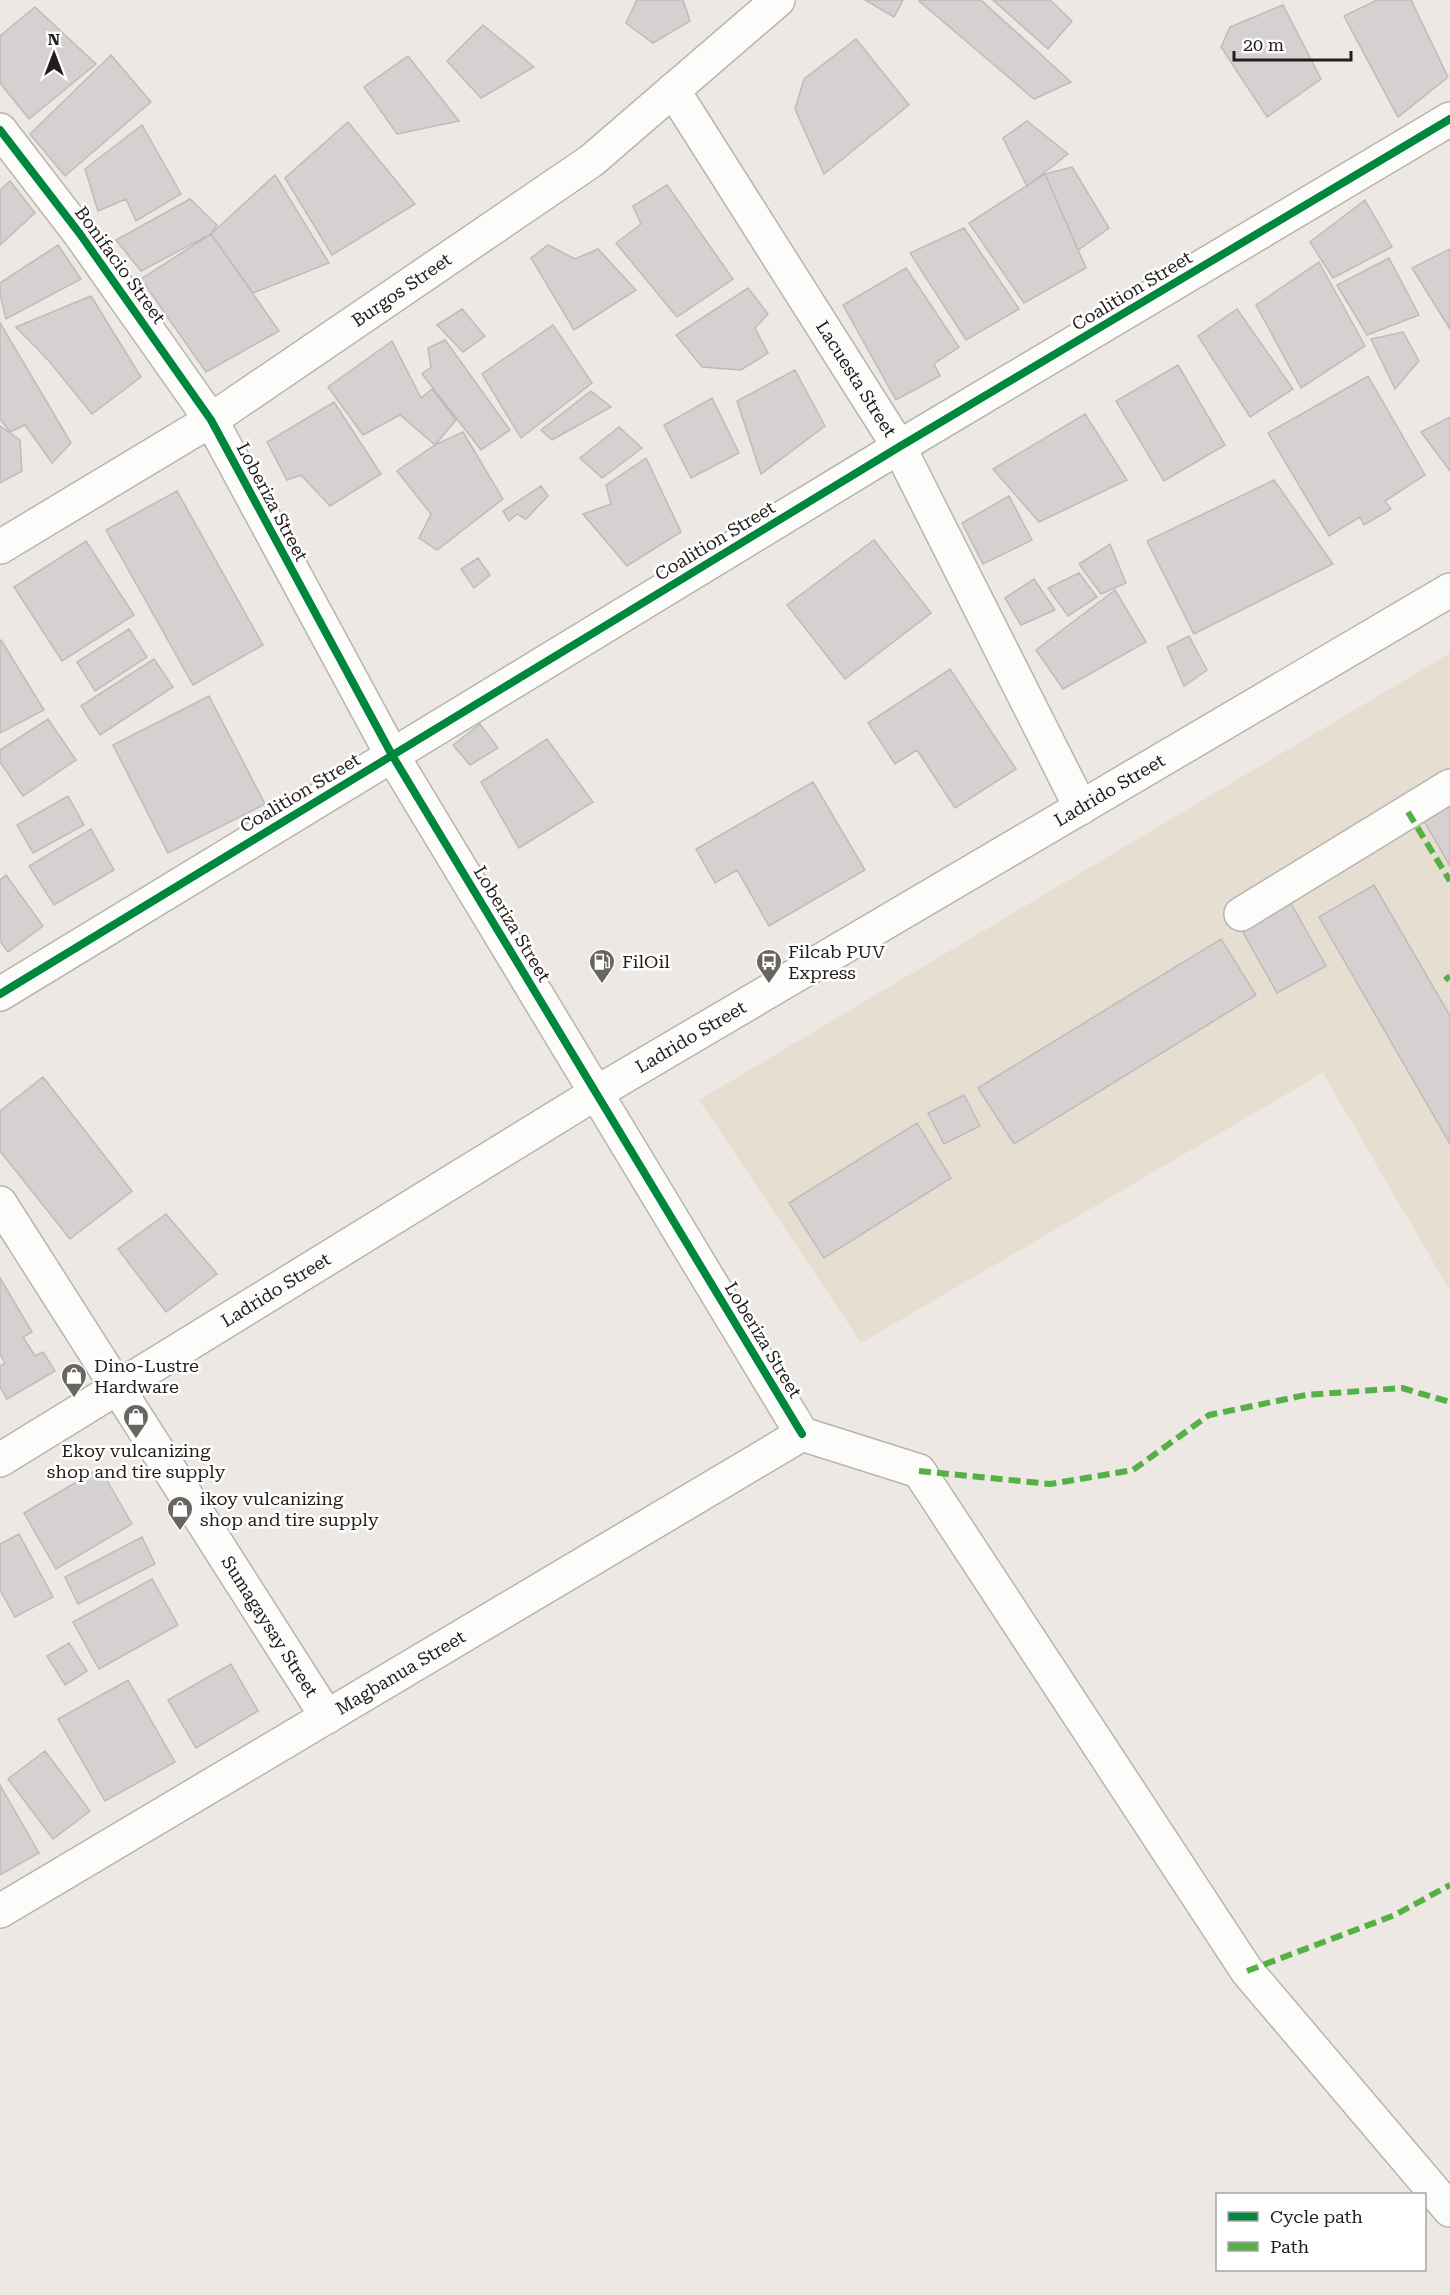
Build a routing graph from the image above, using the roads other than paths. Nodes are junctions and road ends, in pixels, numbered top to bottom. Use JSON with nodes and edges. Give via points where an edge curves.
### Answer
{"nodes":[{"id":1,"x":778,"y":0,"type":"edge"},
{"id":2,"x":673,"y":90,"type":"junction"},
{"id":3,"x":1450,"y":119,"type":"edge"},
{"id":4,"x":0,"y":130,"type":"edge"},
{"id":5,"x":211,"y":420,"type":"junction"},
{"id":6,"x":899,"y":447,"type":"junction"},
{"id":7,"x":0,"y":548,"type":"edge"},
{"id":8,"x":1450,"y":590,"type":"edge"},
{"id":9,"x":392,"y":755,"type":"junction"},
{"id":10,"x":1450,"y":786,"type":"edge"},
{"id":11,"x":1081,"y":808,"type":"junction"},
{"id":12,"x":1241,"y":914,"type":"dead end"},
{"id":13,"x":0,"y":994,"type":"edge"},
{"id":14,"x":596,"y":1093,"type":"junction"},
{"id":15,"x":0,"y":1203,"type":"edge"},
{"id":16,"x":118,"y":1388,"type":"junction"},
{"id":17,"x":802,"y":1434,"type":"junction"},
{"id":18,"x":0,"y":1460,"type":"edge"},
{"id":19,"x":327,"y":1717,"type":"junction"},
{"id":20,"x":0,"y":1911,"type":"edge"},
{"id":21,"x":1450,"y":2210,"type":"edge"}],
"edges":[{"from":1,"to":2,"type":"street","name":"Burgos Street"},
{"from":2,"to":5,"type":"street","name":"Burgos Street","via":[[591,161]]},
{"from":2,"to":6,"type":"street","name":"Lacuesta Street"},
{"from":3,"to":6,"type":"street","name":"Coalition Street"},
{"from":4,"to":5,"type":"street","name":"Bonifacio Street","via":[[80,234]]},
{"from":5,"to":7,"type":"street","name":"Burgos Street"},
{"from":5,"to":9,"type":"street","name":"Loberiza Street"},
{"from":6,"to":9,"type":"street","name":"Coalition Street"},
{"from":6,"to":11,"type":"street","name":"Lacuesta Street"},
{"from":8,"to":11,"type":"street","name":"Ladrido Street"},
{"from":9,"to":13,"type":"street","name":"Coalition Street"},
{"from":9,"to":14,"type":"street","name":"Loberiza Street"},
{"from":10,"to":12,"type":"street"},
{"from":11,"to":14,"type":"street","name":"Ladrido Street"},
{"from":14,"to":16,"type":"street","name":"Ladrido Street"},
{"from":14,"to":17,"type":"street","name":"Loberiza Street"},
{"from":15,"to":16,"type":"street","name":"Sumagaysay Street"},
{"from":16,"to":18,"type":"street","name":"Ladrido Street"},
{"from":16,"to":19,"type":"street","name":"Sumagaysay Street"},
{"from":17,"to":19,"type":"street","name":"Magbanua Street"},
{"from":17,"to":21,"type":"street","via":[[919,1471],[1247,1971]]},
{"from":19,"to":20,"type":"street","name":"Magbanua Street"}]}
